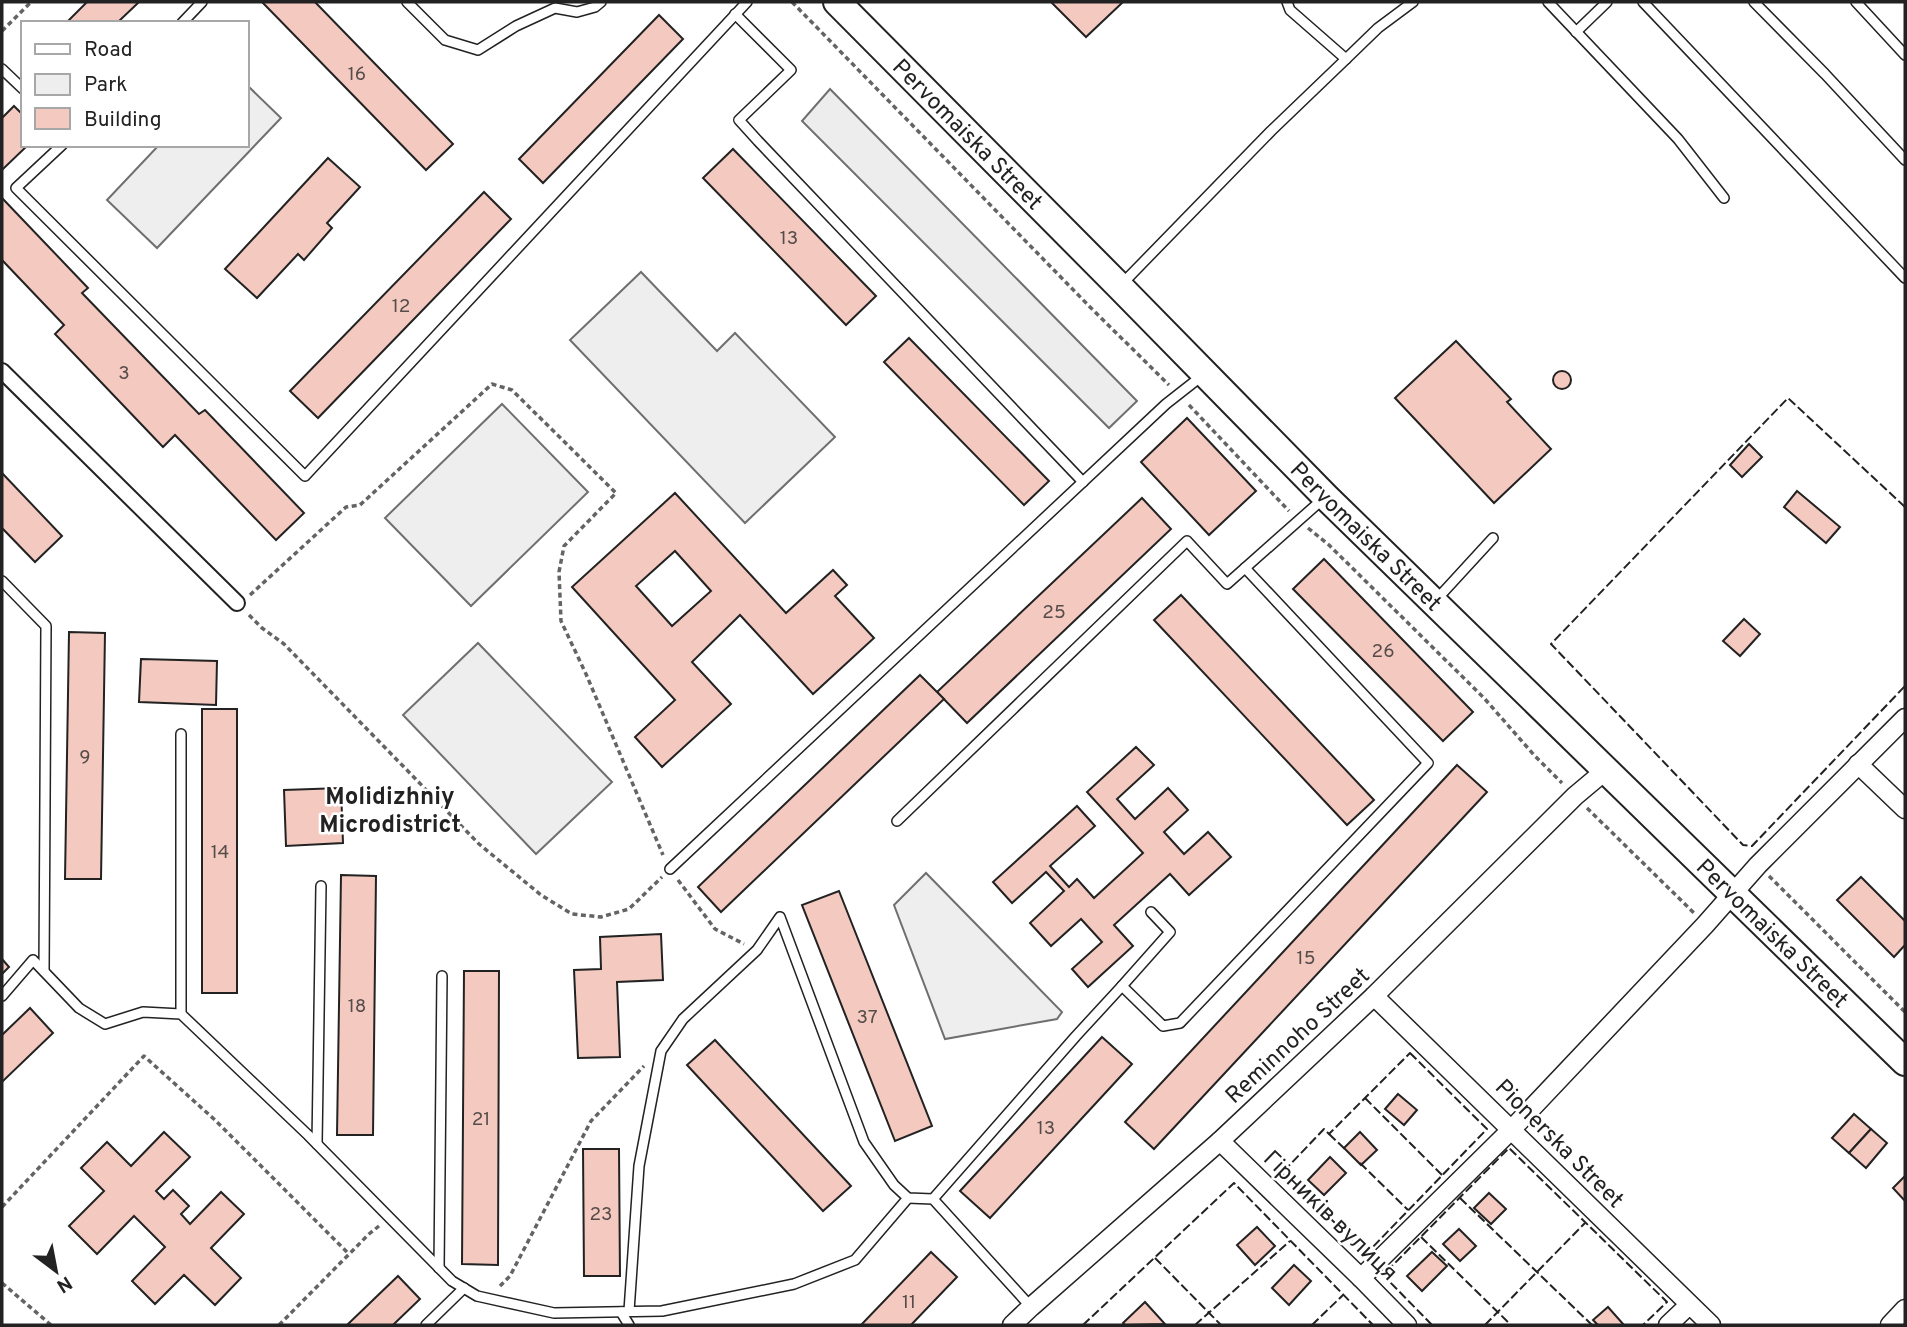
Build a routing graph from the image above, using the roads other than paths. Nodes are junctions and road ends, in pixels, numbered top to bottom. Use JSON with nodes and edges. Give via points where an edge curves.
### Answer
{"nodes":[{"id":1,"x":202,"y":2,"type":"edge"},
{"id":2,"x":407,"y":2,"type":"edge"},
{"id":3,"x":601,"y":2,"type":"edge"},
{"id":4,"x":747,"y":2,"type":"edge"},
{"id":5,"x":836,"y":2,"type":"edge"},
{"id":6,"x":1287,"y":2,"type":"edge"},
{"id":7,"x":1413,"y":2,"type":"edge"},
{"id":8,"x":1548,"y":2,"type":"edge"},
{"id":9,"x":1607,"y":2,"type":"edge"},
{"id":10,"x":1643,"y":2,"type":"edge"},
{"id":11,"x":1754,"y":2,"type":"edge"},
{"id":12,"x":1856,"y":2,"type":"edge"},
{"id":13,"x":1402,"y":5,"type":"edge"},
{"id":14,"x":735,"y":14,"type":"junction"},
{"id":15,"x":184,"y":21,"type":"edge"},
{"id":16,"x":1576,"y":32,"type":"junction"},
{"id":17,"x":1905,"y":55,"type":"edge"},
{"id":18,"x":1346,"y":59,"type":"junction"},
{"id":19,"x":2,"y":69,"type":"edge"},
{"id":20,"x":21,"y":87,"type":"edge"},
{"id":21,"x":60,"y":147,"type":"edge"},
{"id":22,"x":1905,"y":160,"type":"edge"},
{"id":23,"x":1724,"y":198,"type":"dead end"},
{"id":24,"x":1905,"y":278,"type":"edge"},
{"id":25,"x":1119,"y":286,"type":"junction"},
{"id":26,"x":2,"y":371,"type":"edge"},
{"id":27,"x":1205,"y":374,"type":"junction"},
{"id":28,"x":1083,"y":482,"type":"junction"},
{"id":29,"x":1326,"y":497,"type":"junction"},
{"id":30,"x":1493,"y":538,"type":"dead end"},
{"id":31,"x":1245,"y":568,"type":"junction"},
{"id":32,"x":2,"y":581,"type":"edge"},
{"id":33,"x":237,"y":603,"type":"road end"},
{"id":34,"x":1433,"y":603,"type":"junction"},
{"id":35,"x":1905,"y":718,"type":"edge"},
{"id":36,"x":181,"y":734,"type":"dead end"},
{"id":37,"x":1858,"y":764,"type":"junction"},
{"id":38,"x":1606,"y":770,"type":"junction"},
{"id":39,"x":1905,"y":809,"type":"edge"},
{"id":40,"x":897,"y":821,"type":"dead end"},
{"id":41,"x":670,"y":869,"type":"road end"},
{"id":42,"x":321,"y":886,"type":"dead end"},
{"id":43,"x":1732,"y":894,"type":"junction"},
{"id":44,"x":1151,"y":912,"type":"dead end"},
{"id":45,"x":44,"y":971,"type":"junction"},
{"id":46,"x":442,"y":976,"type":"dead end"},
{"id":47,"x":1122,"y":986,"type":"junction"},
{"id":48,"x":2,"y":996,"type":"edge"},
{"id":49,"x":1374,"y":996,"type":"junction"},
{"id":50,"x":181,"y":1014,"type":"junction"},
{"id":51,"x":1905,"y":1062,"type":"edge"},
{"id":52,"x":1511,"y":1129,"type":"junction"},
{"id":53,"x":1220,"y":1141,"type":"junction"},
{"id":54,"x":317,"y":1144,"type":"junction"},
{"id":55,"x":908,"y":1198,"type":"junction"},
{"id":56,"x":933,"y":1199,"type":"junction"},
{"id":57,"x":439,"y":1268,"type":"junction"},
{"id":58,"x":1361,"y":1278,"type":"junction"},
{"id":59,"x":464,"y":1288,"type":"junction"},
{"id":60,"x":1689,"y":1305,"type":"junction"},
{"id":61,"x":1905,"y":1309,"type":"edge"},
{"id":62,"x":625,"y":1312,"type":"junction"},
{"id":63,"x":1026,"y":1318,"type":"edge"},
{"id":64,"x":426,"y":1325,"type":"edge"},
{"id":65,"x":629,"y":1325,"type":"edge"},
{"id":66,"x":1407,"y":1325,"type":"edge"},
{"id":67,"x":1668,"y":1325,"type":"edge"},
{"id":68,"x":1711,"y":1325,"type":"edge"},
{"id":69,"x":1890,"y":1325,"type":"edge"}],
"edges":[{"from":1,"to":15,"type":"lane"},
{"from":2,"to":3,"type":"lane","via":[[445,40],[478,50],[555,8],[577,12]]},
{"from":4,"to":14,"type":"lane"},
{"from":5,"to":25,"type":"main road","name":"Pervomaiska Street"},
{"from":6,"to":18,"type":"lane","via":[[1290,10]]},
{"from":7,"to":13,"type":"lane"},
{"from":8,"to":16,"type":"lane"},
{"from":9,"to":16,"type":"lane"},
{"from":10,"to":24,"type":"lane"},
{"from":11,"to":22,"type":"lane"},
{"from":12,"to":17,"type":"lane"},
{"from":13,"to":18,"type":"lane"},
{"from":14,"to":21,"type":"lane","via":[[305,476],[16,188]]},
{"from":14,"to":28,"type":"lane","via":[[791,70],[739,120]]},
{"from":16,"to":23,"type":"lane","via":[[1678,139]]},
{"from":18,"to":25,"type":"lane"},
{"from":19,"to":20,"type":"lane"},
{"from":25,"to":27,"type":"main road","name":"Pervomaiska Street"},
{"from":26,"to":33,"type":"street"},
{"from":27,"to":28,"type":"lane"},
{"from":27,"to":29,"type":"main road","name":"Pervomaiska Street"},
{"from":28,"to":41,"type":"lane"},
{"from":29,"to":31,"type":"lane"},
{"from":29,"to":34,"type":"main road","name":"Pervomaiska Street"},
{"from":30,"to":34,"type":"lane"},
{"from":31,"to":40,"type":"lane","via":[[1227,584],[1187,541]]},
{"from":31,"to":47,"type":"lane","via":[[1428,763],[1180,1023],[1163,1026]]},
{"from":32,"to":45,"type":"lane","via":[[46,626]]},
{"from":34,"to":38,"type":"main road","name":"Pervomaiska Street"},
{"from":35,"to":37,"type":"street"},
{"from":36,"to":50,"type":"lane"},
{"from":37,"to":39,"type":"street"},
{"from":37,"to":43,"type":"street"},
{"from":38,"to":43,"type":"main road","name":"Pervomaiska Street"},
{"from":38,"to":49,"type":"street","name":"Reminnoho Street","via":[[1574,796]]},
{"from":42,"to":54,"type":"lane"},
{"from":43,"to":51,"type":"main road","name":"Pervomaiska Street"},
{"from":43,"to":52,"type":"street"},
{"from":44,"to":47,"type":"lane","via":[[1170,932]]},
{"from":45,"to":48,"type":"lane","via":[[33,960]]},
{"from":45,"to":50,"type":"lane","via":[[79,1008],[105,1024],[143,1012]]},
{"from":46,"to":57,"type":"lane"},
{"from":47,"to":56,"type":"lane"},
{"from":49,"to":52,"type":"street","name":"Pionerska Street"},
{"from":49,"to":53,"type":"street","name":"Reminnoho Street"},
{"from":50,"to":54,"type":"lane"},
{"from":52,"to":58,"type":"street"},
{"from":52,"to":60,"type":"street","name":"Pionerska Street"},
{"from":53,"to":58,"type":"street","name":"Гірників вулиця"},
{"from":53,"to":63,"type":"street","name":"Reminnoho Street"},
{"from":54,"to":57,"type":"lane"},
{"from":55,"to":56,"type":"lane"},
{"from":55,"to":62,"type":"lane","via":[[855,1260],[794,1283],[662,1311]]},
{"from":55,"to":62,"type":"lane","via":[[864,1142],[780,917],[757,950],[683,1019],[662,1051],[639,1166]]},
{"from":56,"to":63,"type":"lane"},
{"from":57,"to":59,"type":"lane"},
{"from":58,"to":66,"type":"street","name":"Гірників вулиця"},
{"from":59,"to":62,"type":"lane","via":[[477,1296],[554,1313]]},
{"from":59,"to":64,"type":"lane"},
{"from":60,"to":67,"type":"street"},
{"from":60,"to":68,"type":"street","name":"Pionerska Street"},
{"from":61,"to":69,"type":"street"},
{"from":62,"to":65,"type":"lane"}]}
